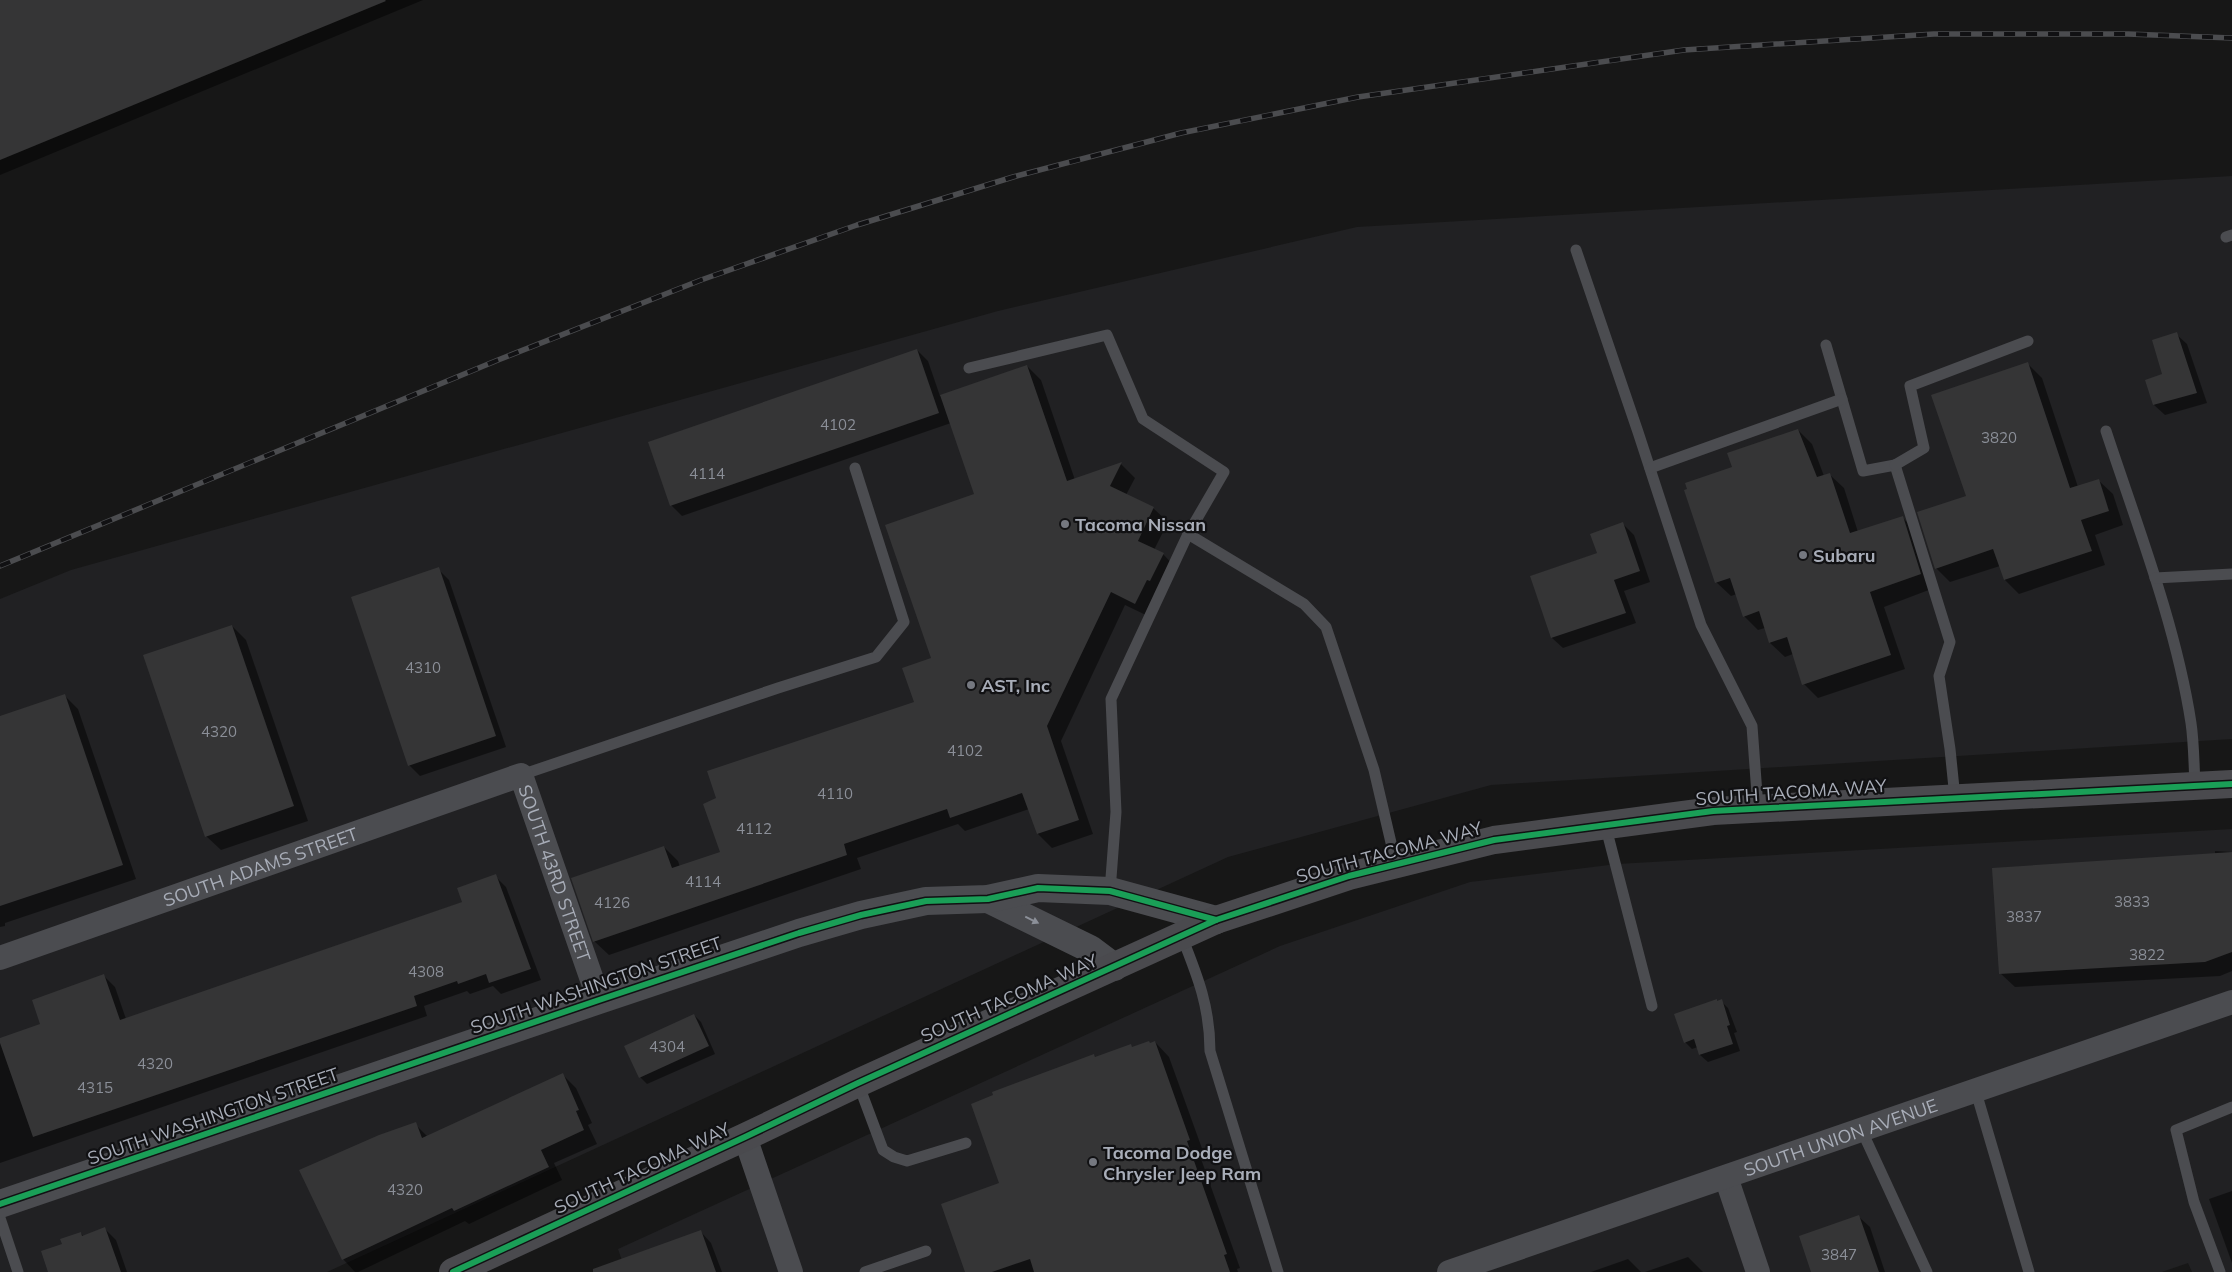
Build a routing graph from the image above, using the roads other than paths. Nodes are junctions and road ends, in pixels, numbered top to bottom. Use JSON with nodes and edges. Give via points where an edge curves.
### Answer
{"nodes":[{"id":1,"x":1576,"y":250,"type":"dead end"},
{"id":2,"x":2028,"y":341,"type":"dead end"},
{"id":3,"x":1826,"y":345,"type":"dead end"},
{"id":4,"x":970,"y":368,"type":"dead end"},
{"id":5,"x":1842,"y":399,"type":"junction"},
{"id":6,"x":2106,"y":432,"type":"dead end"},
{"id":7,"x":1895,"y":465,"type":"junction"},
{"id":8,"x":855,"y":468,"type":"dead end"},
{"id":9,"x":1650,"y":468,"type":"junction"},
{"id":10,"x":1188,"y":534,"type":"junction"},
{"id":11,"x":2232,"y":574,"type":"edge"},
{"id":12,"x":2155,"y":578,"type":"junction"},
{"id":13,"x":521,"y":775,"type":"junction"},
{"id":14,"x":2232,"y":784,"type":"edge"},
{"id":15,"x":2195,"y":787,"type":"junction"},
{"id":16,"x":1955,"y":798,"type":"junction"},
{"id":17,"x":1758,"y":808,"type":"junction"},
{"id":18,"x":1605,"y":824,"type":"junction"},
{"id":19,"x":1396,"y":864,"type":"junction"},
{"id":20,"x":1110,"y":892,"type":"junction"},
{"id":21,"x":988,"y":899,"type":"junction"},
{"id":22,"x":1216,"y":920,"type":"junction"},
{"id":23,"x":1182,"y":937,"type":"junction"},
{"id":24,"x":0,"y":958,"type":"edge"},
{"id":25,"x":1114,"y":967,"type":"junction"},
{"id":26,"x":599,"y":1000,"type":"junction"},
{"id":27,"x":2232,"y":1002,"type":"edge"},
{"id":28,"x":1652,"y":1006,"type":"dead end"},
{"id":29,"x":858,"y":1083,"type":"junction"},
{"id":30,"x":1976,"y":1092,"type":"junction"},
{"id":31,"x":2232,"y":1107,"type":"edge"},
{"id":32,"x":1862,"y":1131,"type":"junction"},
{"id":33,"x":745,"y":1138,"type":"junction"},
{"id":34,"x":966,"y":1143,"type":"dead end"},
{"id":35,"x":1726,"y":1177,"type":"junction"},
{"id":36,"x":0,"y":1204,"type":"edge"},
{"id":37,"x":0,"y":1218,"type":"edge"},
{"id":38,"x":926,"y":1251,"type":"dead end"},
{"id":39,"x":18,"y":1272,"type":"edge"},
{"id":40,"x":453,"y":1272,"type":"edge"},
{"id":41,"x":791,"y":1272,"type":"edge"},
{"id":42,"x":866,"y":1272,"type":"edge"},
{"id":43,"x":1278,"y":1272,"type":"edge"},
{"id":44,"x":1449,"y":1272,"type":"edge"},
{"id":45,"x":1758,"y":1272,"type":"edge"},
{"id":46,"x":1927,"y":1272,"type":"edge"},
{"id":47,"x":2029,"y":1272,"type":"edge"},
{"id":48,"x":2220,"y":1272,"type":"edge"}],
"edges":[{"from":1,"to":9,"type":"lane"},
{"from":2,"to":7,"type":"lane","via":[[1910,386],[1924,448]]},
{"from":3,"to":5,"type":"lane"},
{"from":4,"to":10,"type":"lane","via":[[1107,335],[1143,419],[1224,472]]},
{"from":5,"to":7,"type":"lane","via":[[1863,471]]},
{"from":5,"to":9,"type":"lane"},
{"from":6,"to":12,"type":"lane"},
{"from":7,"to":16,"type":"lane","via":[[1950,642],[1939,676]]},
{"from":8,"to":13,"type":"lane","via":[[904,622],[876,657]]},
{"from":9,"to":17,"type":"lane","via":[[1701,625],[1752,726]]},
{"from":10,"to":19,"type":"lane","via":[[1304,604],[1326,627],[1374,770]]},
{"from":10,"to":20,"type":"lane","via":[[1111,699],[1116,812]]},
{"from":11,"to":12,"type":"lane"},
{"from":12,"to":15,"type":"lane","via":[[2191,723]]},
{"from":13,"to":24,"type":"street","name":"SOUTH ADAMS STREET"},
{"from":13,"to":26,"type":"street","name":"SOUTH 43RD STREET"},
{"from":14,"to":15,"type":"main road","name":"SOUTH TACOMA WAY"},
{"from":15,"to":16,"type":"main road","name":"SOUTH TACOMA WAY"},
{"from":16,"to":17,"type":"main road","name":"SOUTH TACOMA WAY"},
{"from":17,"to":18,"type":"main road","name":"SOUTH TACOMA WAY"},
{"from":18,"to":19,"type":"main road","name":"SOUTH TACOMA WAY","via":[[1494,840]]},
{"from":18,"to":28,"type":"lane"},
{"from":19,"to":22,"type":"main road","name":"SOUTH TACOMA WAY"},
{"from":20,"to":21,"type":"street","name":"SOUTH WASHINGTON STREET","via":[[1038,888]]},
{"from":20,"to":22,"type":"street","name":"SOUTH WASHINGTON STREET"},
{"from":21,"to":25,"type":"street","name":"SOUTH WASHINGTON STREET","one_way":true,"via":[[1090,950]]},
{"from":21,"to":26,"type":"street","name":"SOUTH WASHINGTON STREET","via":[[926,902],[861,915]]},
{"from":22,"to":23,"type":"main road","name":"SOUTH TACOMA WAY"},
{"from":23,"to":25,"type":"main road","name":"SOUTH TACOMA WAY"},
{"from":23,"to":43,"type":"lane","via":[[1202,987],[1210,1025],[1210,1051]]},
{"from":25,"to":29,"type":"main road","name":"SOUTH TACOMA WAY"},
{"from":26,"to":36,"type":"street","name":"SOUTH WASHINGTON STREET"},
{"from":27,"to":30,"type":"street","name":"SOUTH UNION AVENUE"},
{"from":29,"to":33,"type":"main road","name":"SOUTH TACOMA WAY"},
{"from":29,"to":34,"type":"lane","via":[[883,1150],[894,1158],[908,1161]]},
{"from":30,"to":32,"type":"street","name":"SOUTH UNION AVENUE"},
{"from":30,"to":47,"type":"lane"},
{"from":31,"to":48,"type":"lane","via":[[2176,1130],[2194,1202]]},
{"from":32,"to":35,"type":"street","name":"SOUTH UNION AVENUE"},
{"from":32,"to":46,"type":"lane"},
{"from":33,"to":40,"type":"main road","name":"SOUTH TACOMA WAY"},
{"from":33,"to":41,"type":"street"},
{"from":35,"to":44,"type":"street","name":"SOUTH UNION AVENUE"},
{"from":35,"to":45,"type":"street"},
{"from":37,"to":39,"type":"lane"},
{"from":38,"to":42,"type":"lane"}]}
